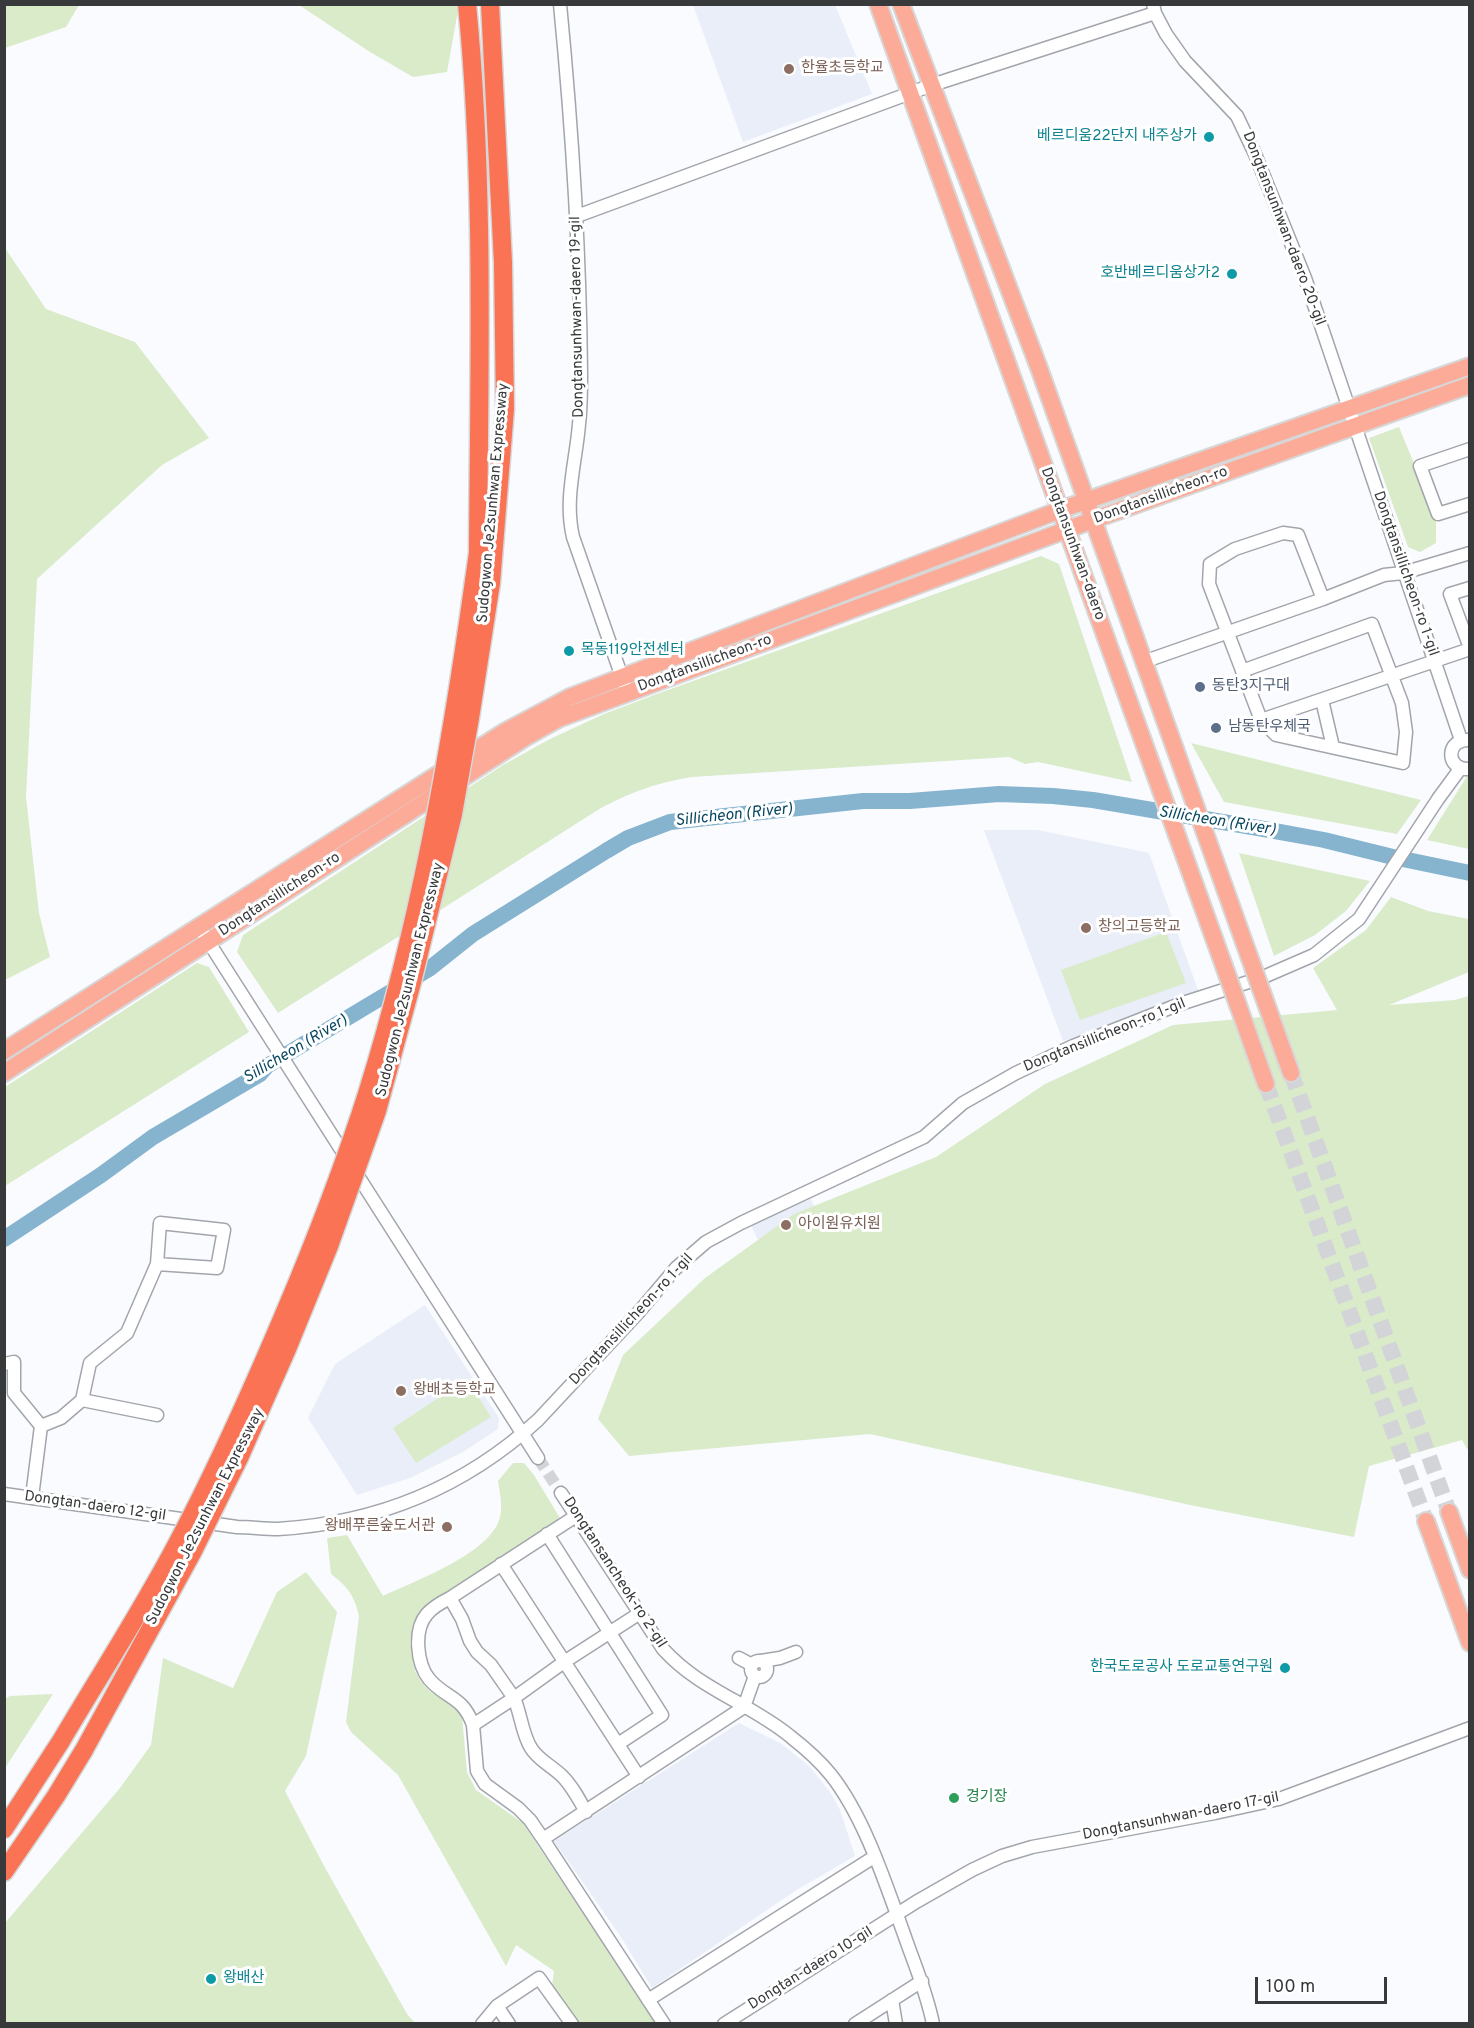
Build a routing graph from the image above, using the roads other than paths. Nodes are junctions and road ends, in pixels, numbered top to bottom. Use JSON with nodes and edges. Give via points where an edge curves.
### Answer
{"nodes":[{"id":1,"x":467,"y":4,"type":"edge"},
{"id":2,"x":490,"y":4,"type":"edge"},
{"id":3,"x":560,"y":4,"type":"edge"},
{"id":4,"x":878,"y":4,"type":"edge"},
{"id":5,"x":901,"y":4,"type":"edge"},
{"id":6,"x":1154,"y":9,"type":"edge"},
{"id":7,"x":932,"y":85,"type":"junction"},
{"id":8,"x":910,"y":93,"type":"junction"},
{"id":9,"x":578,"y":216,"type":"junction"},
{"id":10,"x":1470,"y":366,"type":"edge"},
{"id":11,"x":1470,"y":385,"type":"edge"},
{"id":12,"x":1348,"y":408,"type":"junction"},
{"id":13,"x":1354,"y":426,"type":"junction"},
{"id":14,"x":1470,"y":449,"type":"edge"},
{"id":15,"x":1068,"y":451,"type":"junction"},
{"id":16,"x":1041,"y":457,"type":"junction"},
{"id":17,"x":1143,"y":481,"type":"junction"},
{"id":18,"x":1149,"y":500,"type":"junction"},
{"id":19,"x":1086,"y":501,"type":"junction"},
{"id":20,"x":1470,"y":504,"type":"edge"},
{"id":21,"x":1060,"y":510,"type":"junction"},
{"id":22,"x":1093,"y":520,"type":"junction"},
{"id":23,"x":1067,"y":530,"type":"junction"},
{"id":24,"x":998,"y":534,"type":"junction"},
{"id":25,"x":1005,"y":553,"type":"junction"},
{"id":26,"x":1470,"y":553,"type":"edge"},
{"id":27,"x":1403,"y":573,"type":"junction"},
{"id":28,"x":1112,"y":574,"type":"junction"},
{"id":29,"x":1086,"y":581,"type":"junction"},
{"id":30,"x":482,"y":582,"type":"junction"},
{"id":31,"x":1470,"y":588,"type":"edge"},
{"id":32,"x":1323,"y":599,"type":"junction"},
{"id":33,"x":1227,"y":633,"type":"junction"},
{"id":34,"x":1470,"y":649,"type":"edge"},
{"id":35,"x":674,"y":657,"type":"junction"},
{"id":36,"x":1435,"y":661,"type":"junction"},
{"id":37,"x":1143,"y":662,"type":"junction"},
{"id":38,"x":1242,"y":671,"type":"junction"},
{"id":39,"x":677,"y":675,"type":"junction"},
{"id":40,"x":622,"y":676,"type":"junction"},
{"id":41,"x":1391,"y":676,"type":"junction"},
{"id":42,"x":627,"y":693,"type":"junction"},
{"id":43,"x":1322,"y":699,"type":"junction"},
{"id":44,"x":572,"y":705,"type":"junction"},
{"id":45,"x":1261,"y":720,"type":"junction"},
{"id":46,"x":1465,"y":740,"type":"edge"},
{"id":47,"x":1333,"y":747,"type":"junction"},
{"id":48,"x":1465,"y":769,"type":"edge"},
{"id":49,"x":237,"y":903,"type":"junction"},
{"id":50,"x":247,"y":916,"type":"junction"},
{"id":51,"x":199,"y":927,"type":"junction"},
{"id":52,"x":208,"y":942,"type":"junction"},
{"id":53,"x":155,"y":955,"type":"junction"},
{"id":54,"x":167,"y":968,"type":"junction"},
{"id":55,"x":4,"y":1051,"type":"edge"},
{"id":56,"x":4,"y":1072,"type":"edge"},
{"id":57,"x":1291,"y":1073,"type":"tunnel mouth"},
{"id":58,"x":1266,"y":1084,"type":"tunnel mouth"},
{"id":59,"x":157,"y":1264,"type":"junction"},
{"id":60,"x":4,"y":1364,"type":"edge"},
{"id":61,"x":9,"y":1394,"type":"edge"},
{"id":62,"x":82,"y":1400,"type":"junction"},
{"id":63,"x":157,"y":1415,"type":"dead end"},
{"id":64,"x":41,"y":1426,"type":"junction"},
{"id":65,"x":523,"y":1434,"type":"junction"},
{"id":66,"x":538,"y":1458,"type":"tunnel mouth"},
{"id":67,"x":561,"y":1493,"type":"tunnel mouth"},
{"id":68,"x":4,"y":1494,"type":"edge"},
{"id":69,"x":33,"y":1497,"type":"junction"},
{"id":70,"x":1449,"y":1512,"type":"tunnel mouth"},
{"id":71,"x":576,"y":1515,"type":"junction"},
{"id":72,"x":1426,"y":1521,"type":"tunnel mouth"},
{"id":73,"x":547,"y":1534,"type":"junction"},
{"id":74,"x":501,"y":1564,"type":"junction"},
{"id":75,"x":1470,"y":1570,"type":"edge"},
{"id":76,"x":450,"y":1598,"type":"junction"},
{"id":77,"x":640,"y":1613,"type":"junction"},
{"id":78,"x":610,"y":1632,"type":"junction"},
{"id":79,"x":1470,"y":1643,"type":"edge"},
{"id":80,"x":796,"y":1652,"type":"dead end"},
{"id":81,"x":739,"y":1658,"type":"dead end"},
{"id":82,"x":564,"y":1662,"type":"junction"},
{"id":83,"x":759,"y":1668,"type":"junction"},
{"id":84,"x":514,"y":1698,"type":"junction"},
{"id":85,"x":744,"y":1707,"type":"junction"},
{"id":86,"x":473,"y":1725,"type":"junction"},
{"id":87,"x":1470,"y":1728,"type":"edge"},
{"id":88,"x":618,"y":1744,"type":"junction"},
{"id":89,"x":639,"y":1777,"type":"junction"},
{"id":90,"x":586,"y":1812,"type":"junction"},
{"id":91,"x":4,"y":1829,"type":"edge"},
{"id":92,"x":543,"y":1839,"type":"junction"},
{"id":93,"x":874,"y":1857,"type":"junction"},
{"id":94,"x":4,"y":1872,"type":"edge"},
{"id":95,"x":897,"y":1914,"type":"junction"},
{"id":96,"x":922,"y":1981,"type":"junction"},
{"id":97,"x":648,"y":2000,"type":"junction"},
{"id":98,"x":892,"y":2000,"type":"junction"},
{"id":99,"x":497,"y":2006,"type":"junction"},
{"id":100,"x":482,"y":2024,"type":"edge"},
{"id":101,"x":509,"y":2024,"type":"edge"},
{"id":102,"x":572,"y":2024,"type":"edge"},
{"id":103,"x":664,"y":2024,"type":"edge"},
{"id":104,"x":724,"y":2024,"type":"edge"},
{"id":105,"x":855,"y":2024,"type":"edge"},
{"id":106,"x":896,"y":2024,"type":"edge"},
{"id":107,"x":933,"y":2024,"type":"edge"}],
"edges":[{"from":1,"to":30,"type":"highway","name":"Sudogwon Je2sunhwan Expressway","via":[[473,61],[480,261],[478,553]]},
{"from":2,"to":30,"type":"highway","name":"Sudogwon Je2sunhwan Expressway","via":[[503,263],[505,409]]},
{"from":3,"to":9,"type":"street","name":"Dongtansunhwan-daero 19-gil"},
{"from":4,"to":8,"type":"main road","name":"Dongtansunhwan-daero"},
{"from":5,"to":7,"type":"main road","name":"Dongtansunhwan-daero"},
{"from":6,"to":7,"type":"street"},
{"from":6,"to":12,"type":"street","name":"Dongtansunhwan-daero 20-gil","via":[[1185,61],[1237,116],[1255,153],[1305,278]]},
{"from":7,"to":8,"type":"street"},
{"from":7,"to":15,"type":"main road","name":"Dongtansunhwan-daero"},
{"from":8,"to":9,"type":"street"},
{"from":8,"to":16,"type":"main road","name":"Dongtansunhwan-daero"},
{"from":9,"to":40,"type":"street","name":"Dongtansunhwan-daero 19-gil","via":[[581,376],[569,520]]},
{"from":10,"to":12,"type":"main road","name":"Dongtansillicheon-ro"},
{"from":11,"to":13,"type":"main road","name":"Dongtansillicheon-ro"},
{"from":12,"to":13,"type":"street","name":"Dongtansillicheon-ro 1-gil"},
{"from":12,"to":17,"type":"main road","name":"Dongtansillicheon-ro"},
{"from":13,"to":18,"type":"main road","name":"Dongtansillicheon-ro"},
{"from":13,"to":27,"type":"street","name":"Dongtansillicheon-ro 1-gil"},
{"from":14,"to":20,"type":"street","via":[[1420,466],[1438,514]]},
{"from":15,"to":16,"type":"main road","via":[[1059,467],[1052,467]]},
{"from":15,"to":19,"type":"main road","name":"Dongtansunhwan-daero"},
{"from":16,"to":21,"type":"main road","name":"Dongtansunhwan-daero"},
{"from":17,"to":18,"type":"main road","via":[[1136,488],[1136,495]]},
{"from":17,"to":19,"type":"main road","name":"Dongtansillicheon-ro"},
{"from":18,"to":22,"type":"main road","name":"Dongtansillicheon-ro"},
{"from":19,"to":21,"type":"main road","name":"Dongtansillicheon-ro"},
{"from":19,"to":22,"type":"main road","name":"Dongtansunhwan-daero"},
{"from":21,"to":23,"type":"main road","name":"Dongtansunhwan-daero"},
{"from":21,"to":24,"type":"main road","name":"Dongtansillicheon-ro"},
{"from":22,"to":23,"type":"main road","name":"Dongtansillicheon-ro"},
{"from":22,"to":28,"type":"main road","name":"Dongtansunhwan-daero"},
{"from":23,"to":25,"type":"main road","name":"Dongtansillicheon-ro"},
{"from":23,"to":29,"type":"main road","name":"Dongtansunhwan-daero"},
{"from":24,"to":25,"type":"main road","via":[[1010,540]]},
{"from":24,"to":35,"type":"main road","name":"Dongtansillicheon-ro"},
{"from":25,"to":39,"type":"main road","name":"Dongtansillicheon-ro"},
{"from":26,"to":27,"type":"street"},
{"from":27,"to":32,"type":"street","via":[[1384,575]]},
{"from":27,"to":36,"type":"street","name":"Dongtansillicheon-ro 1-gil"},
{"from":28,"to":29,"type":"main road","via":[[1095,567]]},
{"from":28,"to":37,"type":"main road","name":"Dongtansunhwan-daero"},
{"from":29,"to":58,"type":"main road","name":"Dongtansunhwan-daero","bridge":true},
{"from":30,"to":91,"type":"highway","name":"Sudogwon Je2sunhwan Expressway","bridge":true,"via":[[396,992],[353,1137],[279,1327],[177,1544],[61,1741]]},
{"from":30,"to":94,"type":"highway","name":"Sudogwon Je2sunhwan Expressway","bridge":true,"via":[[470,718],[453,814],[377,1111],[329,1246],[239,1458],[192,1553],[84,1750]]},
{"from":31,"to":34,"type":"street","via":[[1450,594]]},
{"from":32,"to":33,"type":"street"},
{"from":32,"to":33,"type":"street","via":[[1298,535],[1283,533],[1235,549],[1210,564],[1209,584]]},
{"from":33,"to":37,"type":"street"},
{"from":33,"to":38,"type":"street"},
{"from":34,"to":36,"type":"street"},
{"from":35,"to":39,"type":"main road","via":[[665,668]]},
{"from":35,"to":40,"type":"main road","name":"Dongtansillicheon-ro"},
{"from":36,"to":41,"type":"street"},
{"from":36,"to":46,"type":"street","name":"Dongtansillicheon-ro 1-gil"},
{"from":37,"to":57,"type":"main road","name":"Dongtansunhwan-daero","bridge":true},
{"from":38,"to":41,"type":"street","via":[[1372,624]]},
{"from":38,"to":45,"type":"street"},
{"from":39,"to":42,"type":"main road","name":"Dongtansillicheon-ro"},
{"from":40,"to":42,"type":"street","name":"Dongtansunhwan-daero 19-gil"},
{"from":40,"to":44,"type":"main road","name":"Dongtansillicheon-ro"},
{"from":41,"to":43,"type":"street"},
{"from":41,"to":47,"type":"street","via":[[1402,703],[1406,732],[1403,763]]},
{"from":42,"to":44,"type":"main road","name":"Dongtansillicheon-ro"},
{"from":43,"to":45,"type":"street"},
{"from":43,"to":47,"type":"street"},
{"from":44,"to":49,"type":"main road","name":"Dongtansillicheon-ro","via":[[506,731]]},
{"from":44,"to":50,"type":"main road","name":"Dongtansillicheon-ro"},
{"from":45,"to":47,"type":"street","via":[[1276,735]]},
{"from":46,"to":48,"type":"street","name":"Dongtansillicheon-ro 1-gil","via":[[1454,746],[1451,754],[1453,763]]},
{"from":48,"to":65,"type":"street","name":"Dongtansillicheon-ro 1-gil","via":[[1417,831],[1359,919],[1314,955],[1073,1046],[963,1104],[924,1137],[706,1242],[676,1268]]},
{"from":49,"to":50,"type":"main road","via":[[238,913]]},
{"from":49,"to":51,"type":"main road","name":"Dongtansillicheon-ro"},
{"from":50,"to":52,"type":"main road","name":"Dongtansillicheon-ro"},
{"from":51,"to":52,"type":"street"},
{"from":51,"to":53,"type":"main road","name":"Dongtansillicheon-ro"},
{"from":52,"to":54,"type":"main road","name":"Dongtansillicheon-ro"},
{"from":52,"to":65,"type":"street"},
{"from":53,"to":54,"type":"main road","via":[[167,958]]},
{"from":53,"to":55,"type":"main road","name":"Dongtansillicheon-ro"},
{"from":54,"to":56,"type":"main road","name":"Dongtansillicheon-ro"},
{"from":59,"to":59,"type":"street","via":[[217,1268],[224,1230],[160,1223]]},
{"from":59,"to":62,"type":"street","via":[[128,1333],[90,1363]]},
{"from":60,"to":61,"type":"street","via":[[14,1362]]},
{"from":61,"to":64,"type":"street"},
{"from":62,"to":63,"type":"street"},
{"from":62,"to":64,"type":"street","via":[[61,1418]]},
{"from":64,"to":69,"type":"street"},
{"from":65,"to":66,"type":"street"},
{"from":65,"to":69,"type":"street","name":"Dongtan-daero 12-gil","via":[[470,1471],[407,1503],[323,1525],[237,1527]]},
{"from":67,"to":71,"type":"street","name":"Dongtansancheok-ro 2-gil"},
{"from":68,"to":69,"type":"street","name":"Dongtan-daero 12-gil"},
{"from":70,"to":75,"type":"main road"},
{"from":71,"to":73,"type":"street"},
{"from":71,"to":77,"type":"street","name":"Dongtansancheok-ro 2-gil"},
{"from":72,"to":79,"type":"main road"},
{"from":73,"to":74,"type":"street"},
{"from":73,"to":78,"type":"street"},
{"from":74,"to":76,"type":"street"},
{"from":74,"to":82,"type":"street"},
{"from":76,"to":84,"type":"street","via":[[477,1652]]},
{"from":76,"to":86,"type":"street","via":[[426,1615],[420,1628],[422,1668],[430,1680],[463,1705]]},
{"from":77,"to":78,"type":"street"},
{"from":77,"to":85,"type":"street","name":"Dongtansancheok-ro 2-gil","via":[[672,1659]]},
{"from":78,"to":82,"type":"street"},
{"from":78,"to":88,"type":"street","via":[[662,1715]]},
{"from":80,"to":83,"type":"street"},
{"from":81,"to":83,"type":"street"},
{"from":82,"to":84,"type":"street"},
{"from":82,"to":88,"type":"street"},
{"from":83,"to":85,"type":"street"},
{"from":84,"to":86,"type":"street"},
{"from":84,"to":90,"type":"street","via":[[529,1746],[572,1787]]},
{"from":85,"to":89,"type":"street"},
{"from":85,"to":93,"type":"street","name":"Dongtansancheok-ro 2-gil","via":[[783,1730],[827,1770],[858,1818]]},
{"from":86,"to":92,"type":"street","via":[[477,1771],[485,1784],[524,1814]]},
{"from":87,"to":95,"type":"street","name":"Dongtansunhwan-daero 17-gil","via":[[1279,1798],[1215,1814],[1032,1846],[972,1870]]},
{"from":88,"to":89,"type":"street"},
{"from":89,"to":90,"type":"street"},
{"from":90,"to":92,"type":"street"},
{"from":92,"to":97,"type":"street"},
{"from":93,"to":95,"type":"street","name":"Dongtansancheok-ro 2-gil"},
{"from":93,"to":97,"type":"street"},
{"from":95,"to":96,"type":"street","name":"Dongtansancheok-ro 2-gil"},
{"from":95,"to":104,"type":"street","name":"Dongtan-daero 10-gil"},
{"from":96,"to":98,"type":"street"},
{"from":96,"to":107,"type":"street","name":"Dongtansancheok-ro 2-gil"},
{"from":97,"to":103,"type":"street"},
{"from":98,"to":105,"type":"street"},
{"from":98,"to":106,"type":"street"},
{"from":99,"to":100,"type":"street"},
{"from":99,"to":101,"type":"street"},
{"from":99,"to":102,"type":"street","via":[[539,1978]]}]}
